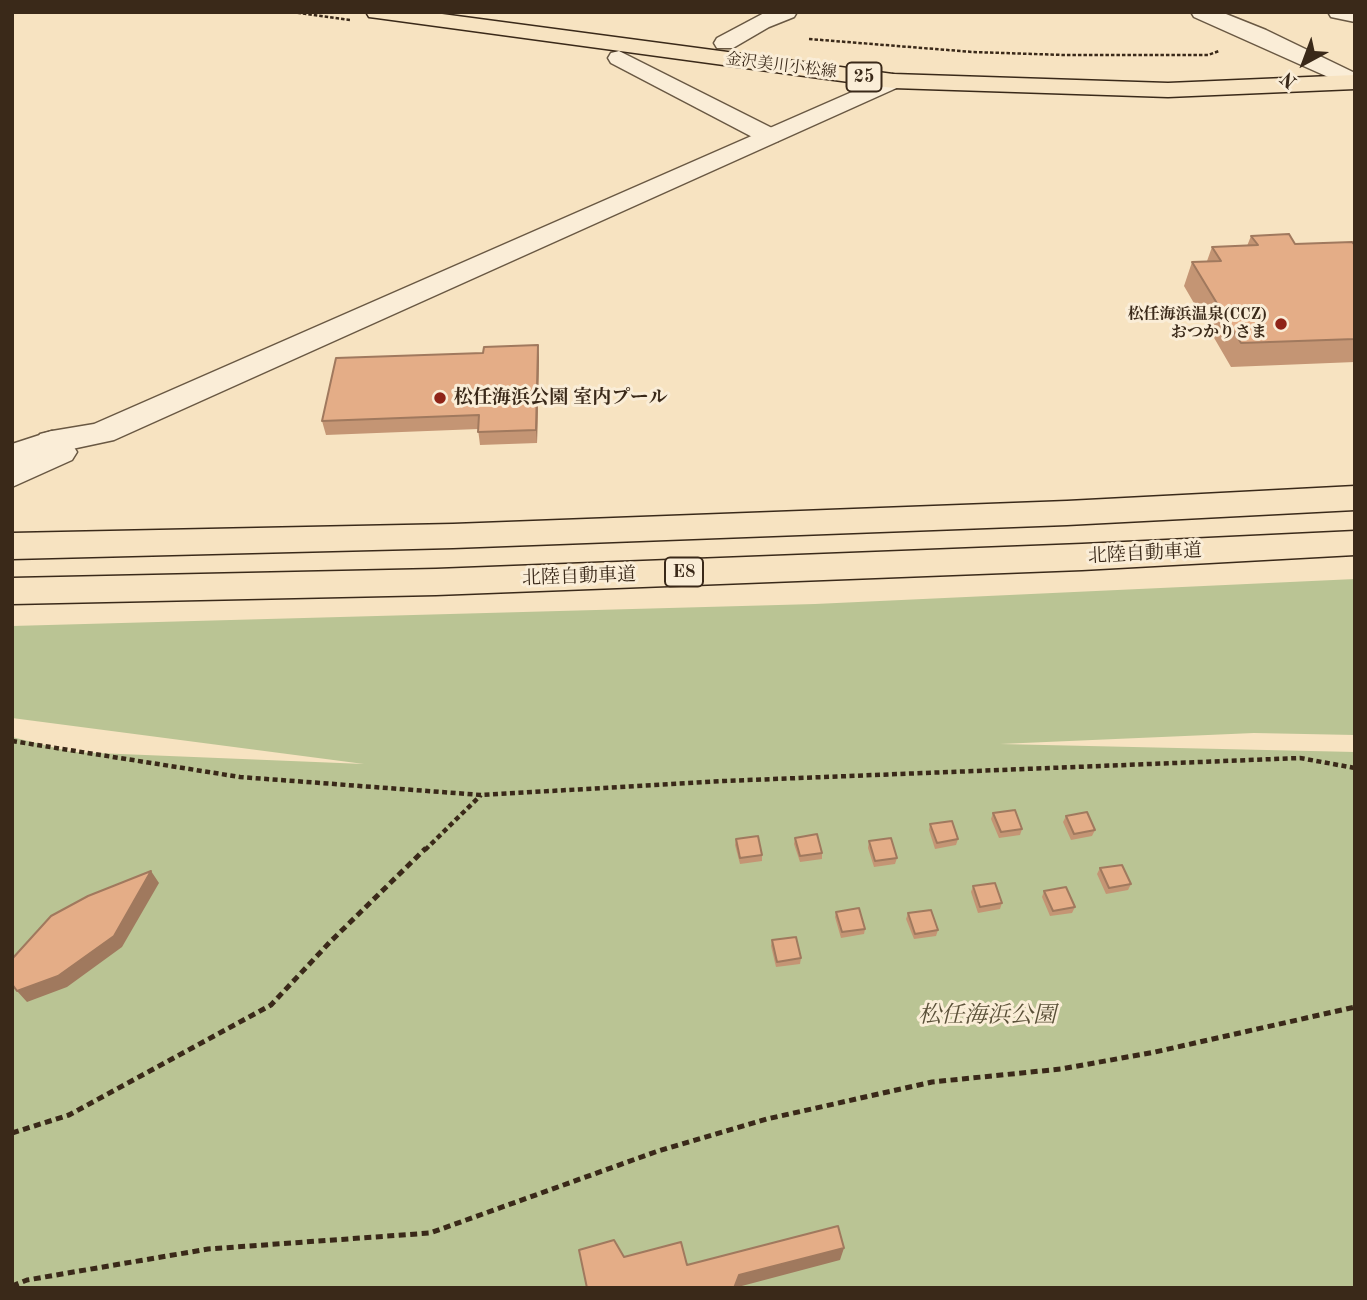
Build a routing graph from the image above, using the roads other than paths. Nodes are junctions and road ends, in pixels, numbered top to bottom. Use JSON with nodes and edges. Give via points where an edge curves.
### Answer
{"nodes":[{"id":1,"x":377,"y":12,"type":"edge"},
{"id":2,"x":495,"y":12,"type":"edge"},
{"id":3,"x":786,"y":12,"type":"edge"},
{"id":4,"x":1202,"y":12,"type":"edge"},
{"id":5,"x":1339,"y":12,"type":"edge"},
{"id":6,"x":1355,"y":16,"type":"edge"},
{"id":7,"x":725,"y":43,"type":"junction"},
{"id":8,"x":619,"y":58,"type":"dead end"},
{"id":9,"x":1355,"y":61,"type":"edge"},
{"id":10,"x":1323,"y":65,"type":"junction"},
{"id":11,"x":893,"y":81,"type":"junction"},
{"id":12,"x":1355,"y":82,"type":"edge"},
{"id":13,"x":769,"y":136,"type":"junction"},
{"id":14,"x":52,"y":442,"type":"junction"},
{"id":15,"x":12,"y":456,"type":"edge"},
{"id":16,"x":12,"y":476,"type":"edge"},
{"id":17,"x":1355,"y":487,"type":"edge"},
{"id":18,"x":1355,"y":498,"type":"edge"},
{"id":19,"x":1067,"y":513,"type":"junction"},
{"id":20,"x":1355,"y":543,"type":"edge"},
{"id":21,"x":12,"y":546,"type":"edge"},
{"id":22,"x":1355,"y":554,"type":"edge"},
{"id":23,"x":1082,"y":557,"type":"junction"},
{"id":24,"x":12,"y":591,"type":"edge"}],
"edges":[{"from":1,"to":11,"type":"main road","name":"金沢美川小松線","number":"25"},
{"from":2,"to":7,"type":"main road","name":"金沢美川小松線","number":"25"},
{"from":3,"to":7,"type":"street"},
{"from":4,"to":10,"type":"street"},
{"from":5,"to":6,"type":"street"},
{"from":7,"to":10,"type":"main road","name":"金沢美川小松線","number":"25","via":[[987,67],[1115,70]]},
{"from":8,"to":13,"type":"street"},
{"from":9,"to":10,"type":"main road","name":"金沢美川小松線","number":"25"},
{"from":10,"to":12,"type":"street"},
{"from":11,"to":12,"type":"main road","name":"金沢美川小松線","number":"25","via":[[1168,90]]},
{"from":11,"to":13,"type":"street"},
{"from":13,"to":14,"type":"street","via":[[102,433]]},
{"from":14,"to":15,"type":"street"},
{"from":14,"to":16,"type":"street","via":[[60,452]]},
{"from":17,"to":19,"type":"main road"},
{"from":18,"to":19,"type":"main road"},
{"from":19,"to":21,"type":"main road","via":[[453,536]]},
{"from":20,"to":23,"type":"main road","name":"北陸自動車道","number":"E8"},
{"from":22,"to":23,"type":"main road","via":[[1192,561]]},
{"from":23,"to":24,"type":"main road","name":"北陸自動車道","number":"E8","via":[[436,582]]}]}
